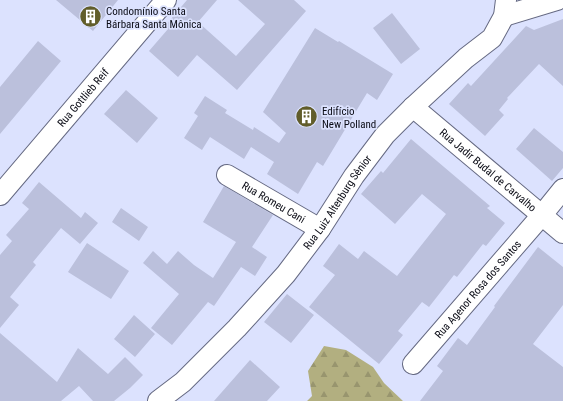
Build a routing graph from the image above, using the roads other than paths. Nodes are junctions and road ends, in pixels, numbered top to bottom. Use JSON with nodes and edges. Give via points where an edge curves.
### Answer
{"nodes":[{"id":1,"x":166,"y":0,"type":"edge"},
{"id":2,"x":557,"y":0,"type":"edge"},
{"id":3,"x":505,"y":8,"type":"edge"},
{"id":4,"x":413,"y":107,"type":"junction"},
{"id":5,"x":227,"y":175,"type":"dead end"},
{"id":6,"x":563,"y":189,"type":"edge"},
{"id":7,"x":0,"y":195,"type":"edge"},
{"id":8,"x":542,"y":215,"type":"junction"},
{"id":9,"x":320,"y":229,"type":"junction"},
{"id":10,"x":563,"y":233,"type":"edge"},
{"id":11,"x":413,"y":364,"type":"dead end"},
{"id":12,"x":158,"y":401,"type":"edge"}],
"edges":[{"from":1,"to":7,"type":"street","name":"Rua Gottlieb Reif"},
{"from":2,"to":3,"type":"street"},
{"from":3,"to":4,"type":"street","name":"Rua Luiz Altenburg Sênior","via":[[492,38],[466,58]]},
{"from":4,"to":8,"type":"street","name":"Rua Jadir Budal de Carvalho"},
{"from":4,"to":9,"type":"street","name":"Rua Luiz Altenburg Sênior","via":[[385,135],[358,170]]},
{"from":5,"to":9,"type":"street","name":"Rua Romeu Cani"},
{"from":6,"to":8,"type":"street","name":"Rua Agenor Rosa dos Santos"},
{"from":8,"to":10,"type":"street","name":"Rua Jadir Budal de Carvalho"},
{"from":8,"to":11,"type":"street","name":"Rua Agenor Rosa dos Santos"},
{"from":9,"to":12,"type":"street","name":"Rua Luiz Altenburg Sênior","via":[[286,274],[237,328],[183,382]]}]}
